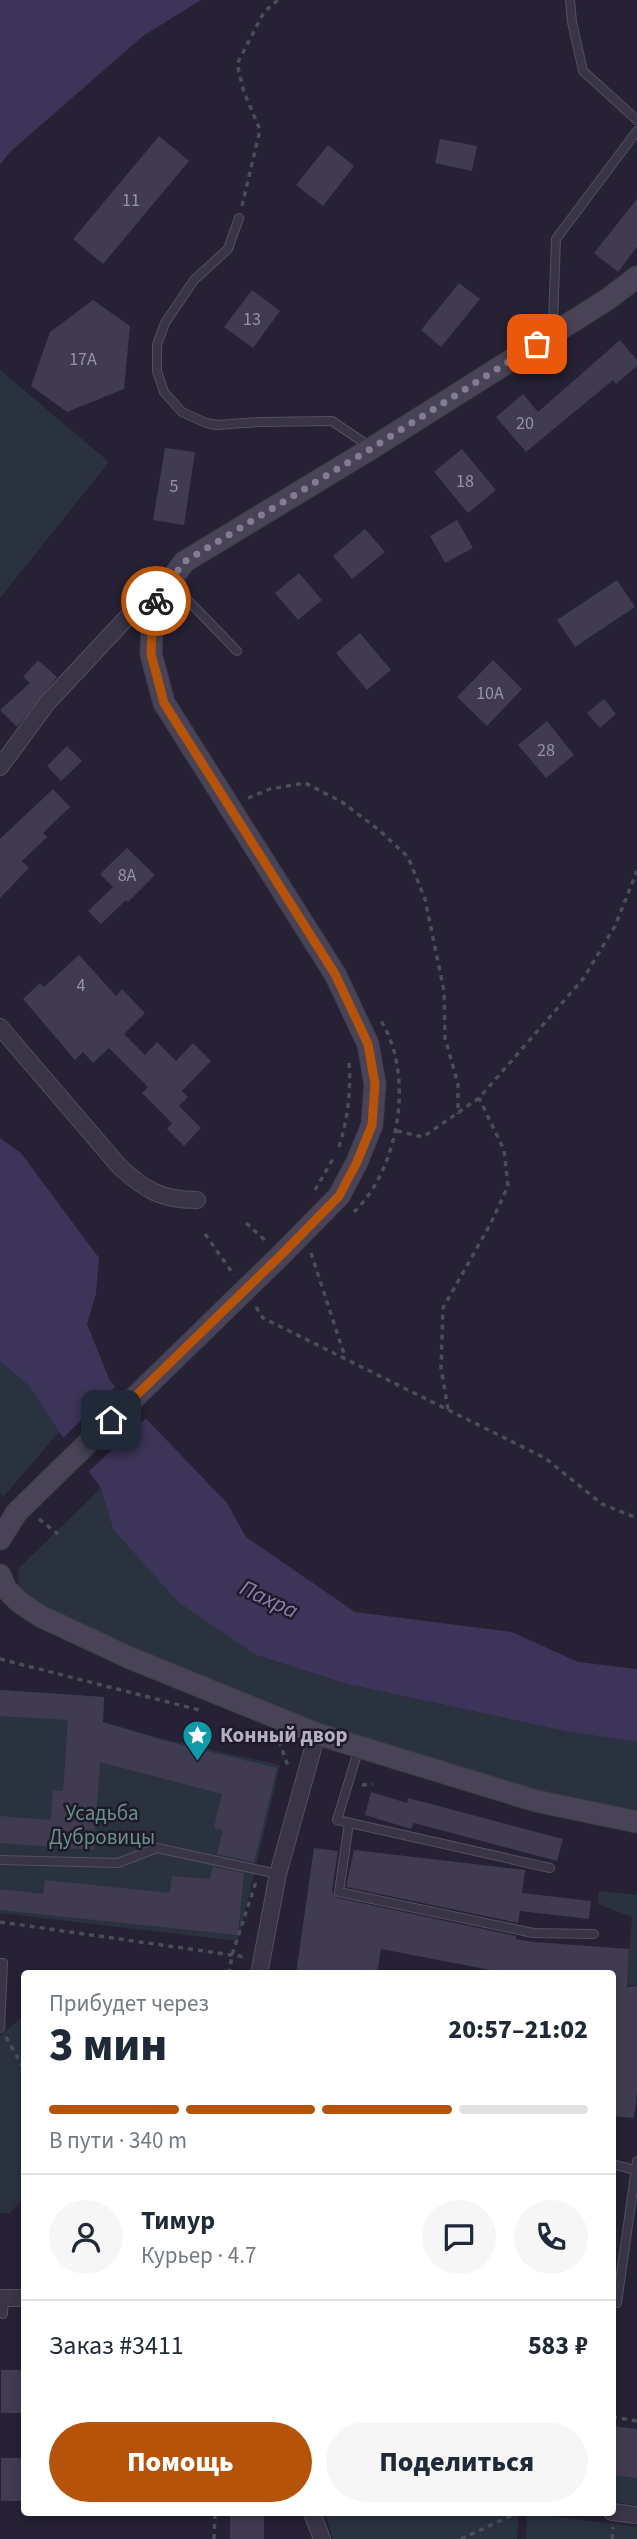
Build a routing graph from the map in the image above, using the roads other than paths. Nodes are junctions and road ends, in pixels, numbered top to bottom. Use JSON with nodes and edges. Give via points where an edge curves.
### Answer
{"nodes":[{"id":1,"x":570,"y":0,"type":"edge"},
{"id":2,"x":637,"y":120,"type":"edge"},
{"id":3,"x":637,"y":131,"type":"edge"},
{"id":4,"x":239,"y":218,"type":"road end"},
{"id":5,"x":637,"y":277,"type":"edge"},
{"id":6,"x":553,"y":323,"type":"dead end"},
{"id":7,"x":372,"y":448,"type":"junction"},
{"id":8,"x":170,"y":582,"type":"junction"},
{"id":9,"x":153,"y":605,"type":"junction"},
{"id":10,"x":237,"y":651,"type":"dead end"},
{"id":11,"x":0,"y":767,"type":"edge"},
{"id":12,"x":0,"y":1027,"type":"edge"},
{"id":13,"x":197,"y":1200,"type":"dead end"},
{"id":14,"x":0,"y":1539,"type":"edge"},
{"id":15,"x":0,"y":1575,"type":"edge"},
{"id":16,"x":317,"y":1734,"type":"junction"},
{"id":17,"x":359,"y":1748,"type":"junction"},
{"id":18,"x":637,"y":1822,"type":"edge"},
{"id":19,"x":349,"y":1823,"type":"junction"},
{"id":20,"x":0,"y":1860,"type":"edge"},
{"id":21,"x":550,"y":1868,"type":"dead end"},
{"id":22,"x":278,"y":1874,"type":"junction"},
{"id":23,"x":594,"y":1934,"type":"dead end"},
{"id":24,"x":0,"y":1963,"type":"edge"},
{"id":25,"x":261,"y":1966,"type":"edge"},
{"id":26,"x":0,"y":2028,"type":"edge"},
{"id":27,"x":616,"y":2164,"type":"edge"},
{"id":28,"x":636,"y":2165,"type":"edge"},
{"id":29,"x":21,"y":2299,"type":"edge"},
{"id":30,"x":617,"y":2303,"type":"dead end"},
{"id":31,"x":2,"y":2304,"type":"edge"},
{"id":32,"x":616,"y":2512,"type":"edge"},
{"id":33,"x":637,"y":2515,"type":"edge"},
{"id":34,"x":313,"y":2516,"type":"edge"},
{"id":35,"x":322,"y":2539,"type":"edge"}],
"edges":[{"from":1,"to":2,"type":"lane","via":[[583,71]]},
{"from":3,"to":6,"type":"lane","via":[[556,239]]},
{"from":4,"to":7,"type":"lane","via":[[228,248],[194,280],[165,323],[157,371],[164,392],[182,412],[206,423],[332,421]]},
{"from":5,"to":7,"type":"main road"},
{"from":7,"to":8,"type":"main road","via":[[184,562]]},
{"from":8,"to":9,"type":"main road"},
{"from":8,"to":10,"type":"lane"},
{"from":9,"to":11,"type":"street","via":[[133,611],[75,672]]},
{"from":9,"to":14,"type":"main road","bridge":true,"via":[[151,654],[164,703],[335,974],[368,1044],[375,1084],[372,1125],[339,1196],[275,1249]]},
{"from":12,"to":13,"type":"street","via":[[134,1180],[162,1196]]},
{"from":15,"to":16,"type":"main road","via":[[6,1589],[40,1616]]},
{"from":16,"to":17,"type":"main road"},
{"from":16,"to":22,"type":"street"},
{"from":17,"to":18,"type":"main road","via":[[536,1801]]},
{"from":17,"to":19,"type":"lane","via":[[337,1820]]},
{"from":19,"to":21,"type":"lane"},
{"from":19,"to":23,"type":"lane","via":[[340,1892],[533,1933]]},
{"from":20,"to":22,"type":"lane","via":[[118,1863],[157,1848]]},
{"from":22,"to":25,"type":"street"},
{"from":24,"to":26,"type":"lane"},
{"from":27,"to":28,"type":"lane"},
{"from":28,"to":30,"type":"lane"},
{"from":29,"to":31,"type":"street"},
{"from":32,"to":33,"type":"street"},
{"from":34,"to":35,"type":"street"}]}
